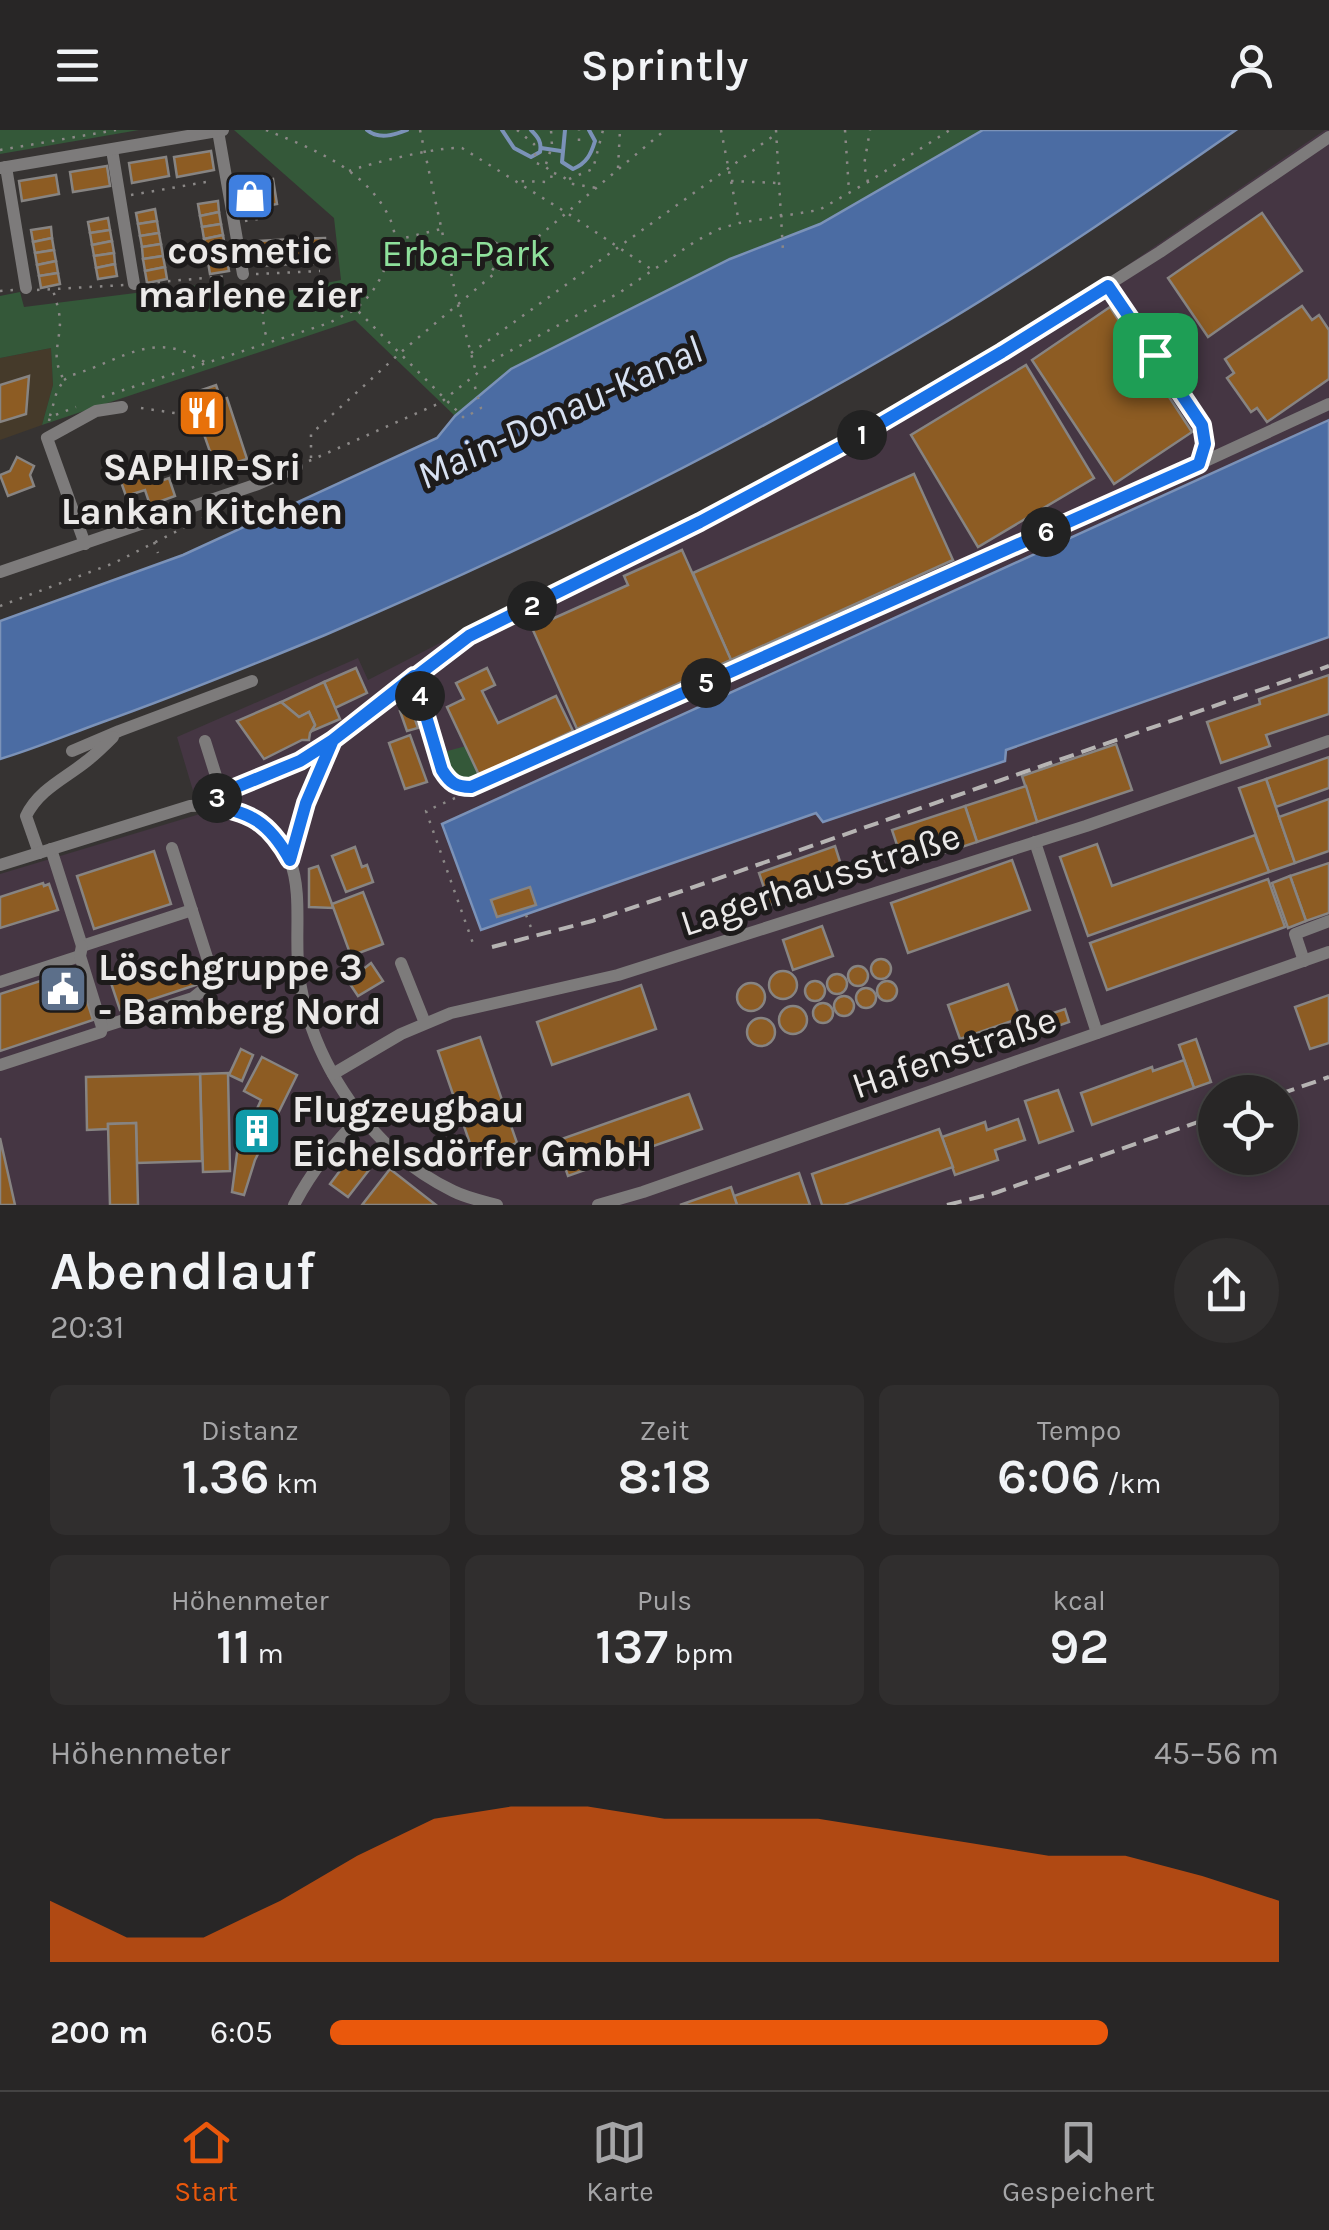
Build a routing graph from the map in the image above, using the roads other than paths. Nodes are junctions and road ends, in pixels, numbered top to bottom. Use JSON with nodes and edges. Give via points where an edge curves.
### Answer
{"nodes":[{"id":1,"x":221,"y":130,"type":"edge"},
{"id":2,"x":1329,"y":137,"type":"edge"},
{"id":3,"x":112,"y":150,"type":"junction"},
{"id":4,"x":3,"y":168,"type":"edge"},
{"id":5,"x":243,"y":274,"type":"road end"},
{"id":6,"x":134,"y":284,"type":"road end"},
{"id":7,"x":1108,"y":286,"type":"junction"},
{"id":8,"x":26,"y":288,"type":"road end"},
{"id":9,"x":1329,"y":404,"type":"edge"},
{"id":10,"x":122,"y":407,"type":"dead end"},
{"id":11,"x":1199,"y":464,"type":"junction"},
{"id":12,"x":297,"y":467,"type":"road end"},
{"id":13,"x":85,"y":544,"type":"junction"},
{"id":14,"x":0,"y":572,"type":"edge"},
{"id":15,"x":414,"y":676,"type":"junction"},
{"id":16,"x":252,"y":681,"type":"dead end"},
{"id":17,"x":119,"y":730,"type":"junction"},
{"id":18,"x":333,"y":740,"type":"junction"},
{"id":19,"x":205,"y":741,"type":"dead end"},
{"id":20,"x":1329,"y":741,"type":"edge"},
{"id":21,"x":72,"y":751,"type":"dead end"},
{"id":22,"x":222,"y":795,"type":"junction"},
{"id":23,"x":206,"y":805,"type":"junction"},
{"id":24,"x":1035,"y":842,"type":"junction"},
{"id":25,"x":172,"y":848,"type":"dead end"},
{"id":26,"x":45,"y":851,"type":"junction"},
{"id":27,"x":290,"y":860,"type":"junction"},
{"id":28,"x":0,"y":865,"type":"edge"},
{"id":29,"x":192,"y":910,"type":"junction"},
{"id":30,"x":1329,"y":922,"type":"edge"},
{"id":31,"x":81,"y":951,"type":"junction"},
{"id":32,"x":1329,"y":952,"type":"edge"},
{"id":33,"x":1304,"y":961,"type":"junction"},
{"id":34,"x":401,"y":963,"type":"dead end"},
{"id":35,"x":0,"y":982,"type":"edge"},
{"id":36,"x":425,"y":1023,"type":"junction"},
{"id":37,"x":102,"y":1027,"type":"junction"},
{"id":38,"x":1098,"y":1033,"type":"junction"},
{"id":39,"x":0,"y":1065,"type":"edge"},
{"id":40,"x":332,"y":1074,"type":"junction"},
{"id":41,"x":362,"y":1115,"type":"junction"},
{"id":42,"x":294,"y":1205,"type":"edge"},
{"id":43,"x":497,"y":1205,"type":"edge"},
{"id":44,"x":598,"y":1205,"type":"edge"}],
"edges":[{"from":1,"to":3,"type":"street"},
{"from":1,"to":5,"type":"street"},
{"from":2,"to":7,"type":"street"},
{"from":3,"to":4,"type":"street"},
{"from":3,"to":6,"type":"street"},
{"from":4,"to":8,"type":"street"},
{"from":7,"to":11,"type":"street","via":[[1202,425]]},
{"from":7,"to":15,"type":"street","via":[[858,437],[469,636]]},
{"from":9,"to":11,"type":"street"},
{"from":10,"to":13,"type":"street","via":[[96,411],[47,438]]},
{"from":11,"to":15,"type":"street","via":[[464,787],[442,770]]},
{"from":12,"to":13,"type":"street"},
{"from":13,"to":14,"type":"street"},
{"from":15,"to":18,"type":"street"},
{"from":16,"to":17,"type":"street"},
{"from":17,"to":21,"type":"street"},
{"from":17,"to":26,"type":"street","via":[[29,810]]},
{"from":18,"to":22,"type":"street"},
{"from":18,"to":27,"type":"street"},
{"from":19,"to":22,"type":"street"},
{"from":20,"to":24,"type":"street","name":"Lagerhausstraße"},
{"from":22,"to":23,"type":"street"},
{"from":23,"to":26,"type":"street"},
{"from":23,"to":27,"type":"street","via":[[261,823]]},
{"from":24,"to":36,"type":"street","name":"Lagerhausstraße","via":[[618,975]]},
{"from":24,"to":38,"type":"street"},
{"from":25,"to":29,"type":"street"},
{"from":26,"to":28,"type":"street"},
{"from":26,"to":31,"type":"street"},
{"from":27,"to":40,"type":"street","via":[[304,1006]]},
{"from":29,"to":31,"type":"street"},
{"from":29,"to":37,"type":"street","via":[[212,973],[208,986],[193,998]]},
{"from":30,"to":33,"type":"street","via":[[1294,934]]},
{"from":31,"to":35,"type":"street"},
{"from":31,"to":37,"type":"street"},
{"from":32,"to":33,"type":"street","name":"Hafenstraße"},
{"from":33,"to":38,"type":"street","name":"Hafenstraße"},
{"from":34,"to":36,"type":"street"},
{"from":36,"to":40,"type":"street","name":"Lagerhausstraße"},
{"from":37,"to":39,"type":"street"},
{"from":38,"to":44,"type":"street","name":"Hafenstraße"},
{"from":40,"to":41,"type":"street"},
{"from":41,"to":42,"type":"street","via":[[311,1173]]},
{"from":41,"to":43,"type":"street","via":[[430,1178]]}]}
